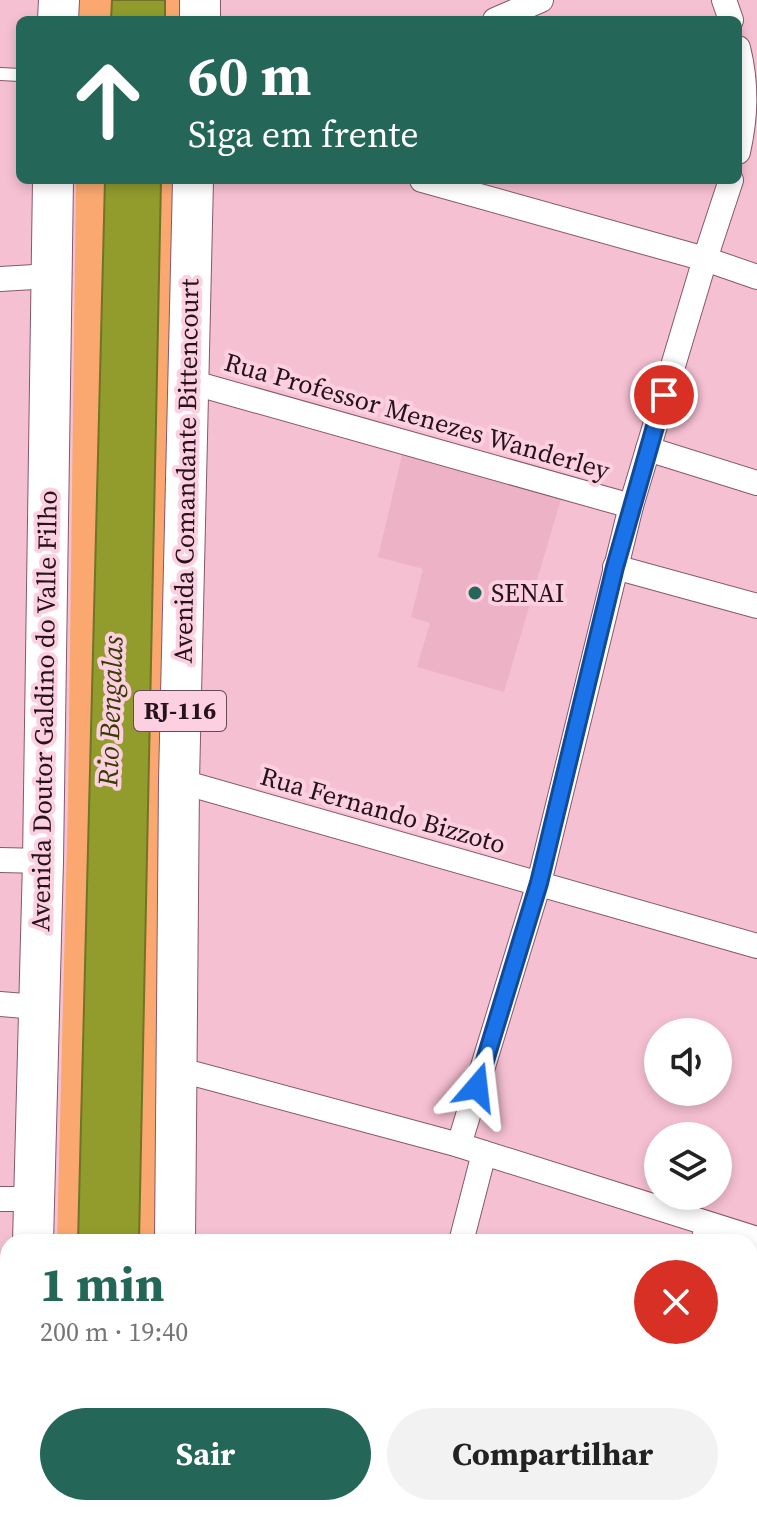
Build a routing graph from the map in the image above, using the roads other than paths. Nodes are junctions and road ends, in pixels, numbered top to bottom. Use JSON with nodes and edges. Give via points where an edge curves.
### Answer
{"nodes":[{"id":1,"x":541,"y":0,"type":"edge"},
{"id":2,"x":504,"y":16,"type":"edge"},
{"id":3,"x":742,"y":66,"type":"edge"},
{"id":4,"x":742,"y":134,"type":"edge"},
{"id":5,"x":53,"y":184,"type":"edge"},
{"id":6,"x":193,"y":184,"type":"edge"},
{"id":7,"x":436,"y":184,"type":"edge"},
{"id":8,"x":730,"y":184,"type":"edge"},
{"id":9,"x":705,"y":259,"type":"junction"},
{"id":10,"x":51,"y":276,"type":"junction"},
{"id":11,"x":757,"y":277,"type":"edge"},
{"id":12,"x":0,"y":279,"type":"edge"},
{"id":13,"x":187,"y":381,"type":"junction"},
{"id":14,"x":648,"y":449,"type":"junction"},
{"id":15,"x":757,"y":483,"type":"edge"},
{"id":16,"x":631,"y":506,"type":"junction"},
{"id":17,"x":615,"y":567,"type":"junction"},
{"id":18,"x":757,"y":606,"type":"edge"},
{"id":19,"x":179,"y":781,"type":"junction"},
{"id":20,"x":0,"y":860,"type":"edge"},
{"id":21,"x":43,"y":861,"type":"junction"},
{"id":22,"x":539,"y":883,"type":"junction"},
{"id":23,"x":757,"y":946,"type":"edge"},
{"id":24,"x":19,"y":1006,"type":"edge"},
{"id":25,"x":177,"y":1069,"type":"junction"},
{"id":26,"x":459,"y":1145,"type":"junction"},
{"id":27,"x":484,"y":1153,"type":"junction"},
{"id":28,"x":17,"y":1199,"type":"edge"},
{"id":29,"x":700,"y":1232,"type":"edge"},
{"id":30,"x":30,"y":1234,"type":"edge"},
{"id":31,"x":175,"y":1234,"type":"edge"},
{"id":32,"x":463,"y":1234,"type":"edge"}],
"edges":[{"from":1,"to":2,"type":"street"},
{"from":3,"to":4,"type":"street"},
{"from":5,"to":10,"type":"main road","name":"Avenida Doutor Galdino do Valle Filho"},
{"from":6,"to":13,"type":"main road","name":"Avenida Comandante Bittencourt","number":"RJ-116"},
{"from":7,"to":9,"type":"street"},
{"from":8,"to":9,"type":"street"},
{"from":9,"to":11,"type":"street"},
{"from":9,"to":14,"type":"street"},
{"from":10,"to":12,"type":"street"},
{"from":10,"to":21,"type":"main road","name":"Avenida Doutor Galdino do Valle Filho"},
{"from":13,"to":16,"type":"street","name":"Rua Professor Menezes Wanderley"},
{"from":13,"to":19,"type":"main road","name":"Avenida Comandante Bittencourt","number":"RJ-116"},
{"from":14,"to":15,"type":"street"},
{"from":14,"to":16,"type":"street"},
{"from":16,"to":17,"type":"street"},
{"from":17,"to":18,"type":"street"},
{"from":17,"to":22,"type":"street"},
{"from":19,"to":22,"type":"street","name":"Rua Fernando Bizzoto"},
{"from":19,"to":25,"type":"main road","name":"Avenida Comandante Bittencourt","number":"RJ-116"},
{"from":20,"to":21,"type":"street"},
{"from":21,"to":24,"type":"main road","name":"Avenida Doutor Galdino do Valle Filho"},
{"from":22,"to":23,"type":"street","name":"Rua Fernando Bizzoto"},
{"from":22,"to":26,"type":"street"},
{"from":24,"to":28,"type":"main road","name":"Avenida Doutor Galdino do Valle Filho"},
{"from":25,"to":26,"type":"street"},
{"from":25,"to":31,"type":"main road","name":"Avenida Comandante Bittencourt","number":"RJ-116"},
{"from":26,"to":27,"type":"street"},
{"from":27,"to":29,"type":"street"},
{"from":27,"to":32,"type":"street"},
{"from":28,"to":30,"type":"main road","name":"Avenida Doutor Galdino do Valle Filho"}]}
